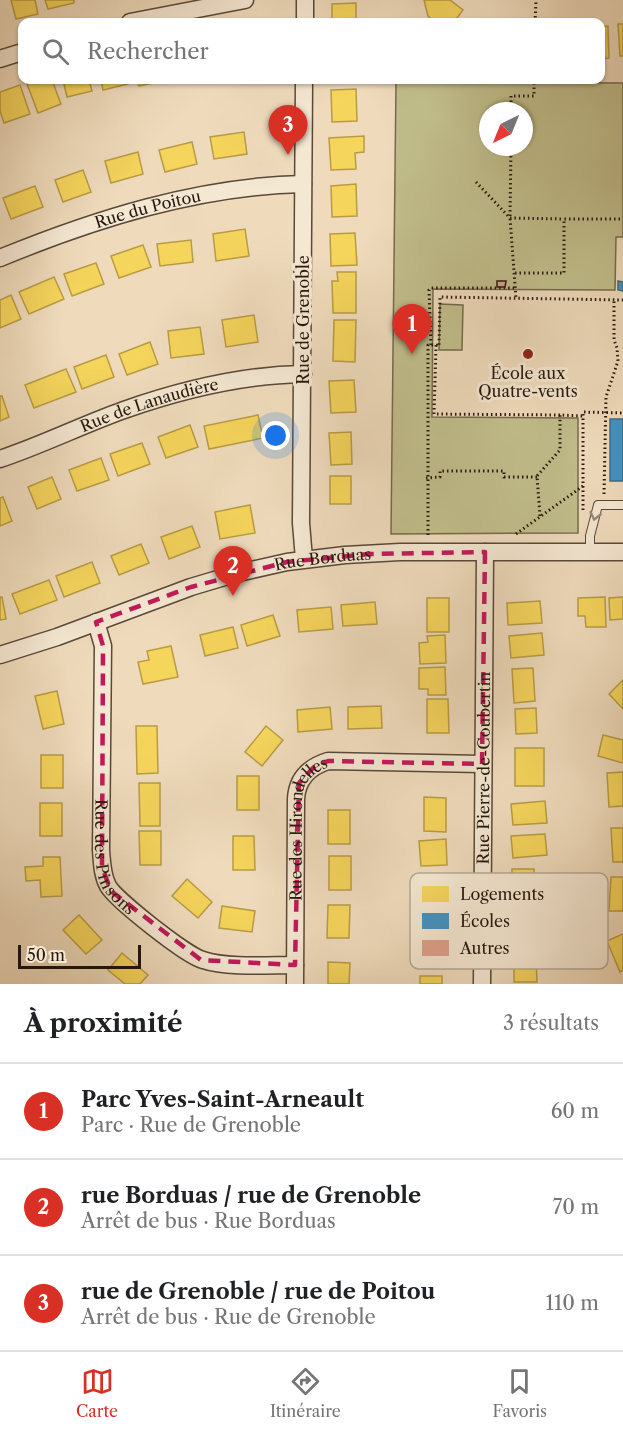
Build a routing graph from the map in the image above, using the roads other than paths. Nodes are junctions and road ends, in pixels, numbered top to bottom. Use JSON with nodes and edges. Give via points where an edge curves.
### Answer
{"nodes":[{"id":1,"x":245,"y":0,"type":"edge"},
{"id":2,"x":305,"y":0,"type":"edge"},
{"id":3,"x":151,"y":18,"type":"edge"},
{"id":4,"x":305,"y":18,"type":"edge"},
{"id":5,"x":18,"y":53,"type":"edge"},
{"id":6,"x":0,"y":59,"type":"edge"},
{"id":7,"x":304,"y":84,"type":"edge"},
{"id":8,"x":303,"y":184,"type":"junction"},
{"id":9,"x":0,"y":258,"type":"edge"},
{"id":10,"x":303,"y":374,"type":"junction"},
{"id":11,"x":0,"y":459,"type":"edge"},
{"id":12,"x":623,"y":505,"type":"edge"},
{"id":13,"x":485,"y":552,"type":"junction"},
{"id":14,"x":590,"y":552,"type":"junction"},
{"id":15,"x":623,"y":552,"type":"edge"},
{"id":16,"x":304,"y":559,"type":"junction"},
{"id":17,"x":96,"y":622,"type":"junction"},
{"id":18,"x":0,"y":655,"type":"edge"},
{"id":19,"x":482,"y":764,"type":"junction"},
{"id":20,"x":482,"y":873,"type":"edge"},
{"id":21,"x":295,"y":965,"type":"junction"},
{"id":22,"x":295,"y":984,"type":"edge"}],
"edges":[{"from":1,"to":3,"type":"street"},
{"from":2,"to":4,"type":"street"},
{"from":5,"to":6,"type":"street"},
{"from":7,"to":8,"type":"street","name":"Rue de Grenoble"},
{"from":8,"to":9,"type":"street","name":"Rue du Poitou","via":[[259,187],[168,204],[75,229]]},
{"from":8,"to":10,"type":"street","name":"Rue de Grenoble"},
{"from":10,"to":11,"type":"street","name":"Rue de Lanaudière","via":[[238,380],[150,401]]},
{"from":10,"to":16,"type":"street","name":"Rue de Grenoble"},
{"from":12,"to":14,"type":"lane","one_way":true,"via":[[598,505]]},
{"from":13,"to":14,"type":"street","name":"Rue Borduas"},
{"from":13,"to":16,"type":"street","name":"Rue Borduas"},
{"from":13,"to":19,"type":"street","name":"Rue Pierre-de-Coubertin"},
{"from":14,"to":15,"type":"street","name":"Rue Borduas"},
{"from":16,"to":17,"type":"street","name":"Rue Borduas","via":[[214,579]]},
{"from":17,"to":18,"type":"street","name":"Rue Borduas"},
{"from":17,"to":21,"type":"street","name":"Rue des Pinsons","via":[[103,646],[102,867],[111,891],[201,960]]},
{"from":19,"to":20,"type":"street","name":"Rue Pierre-de-Coubertin"},
{"from":19,"to":21,"type":"street","name":"Rue des Hirondelles","via":[[328,761],[308,772],[299,783],[296,799]]},
{"from":21,"to":22,"type":"street","name":"Rue des Hirondelles"}]}
